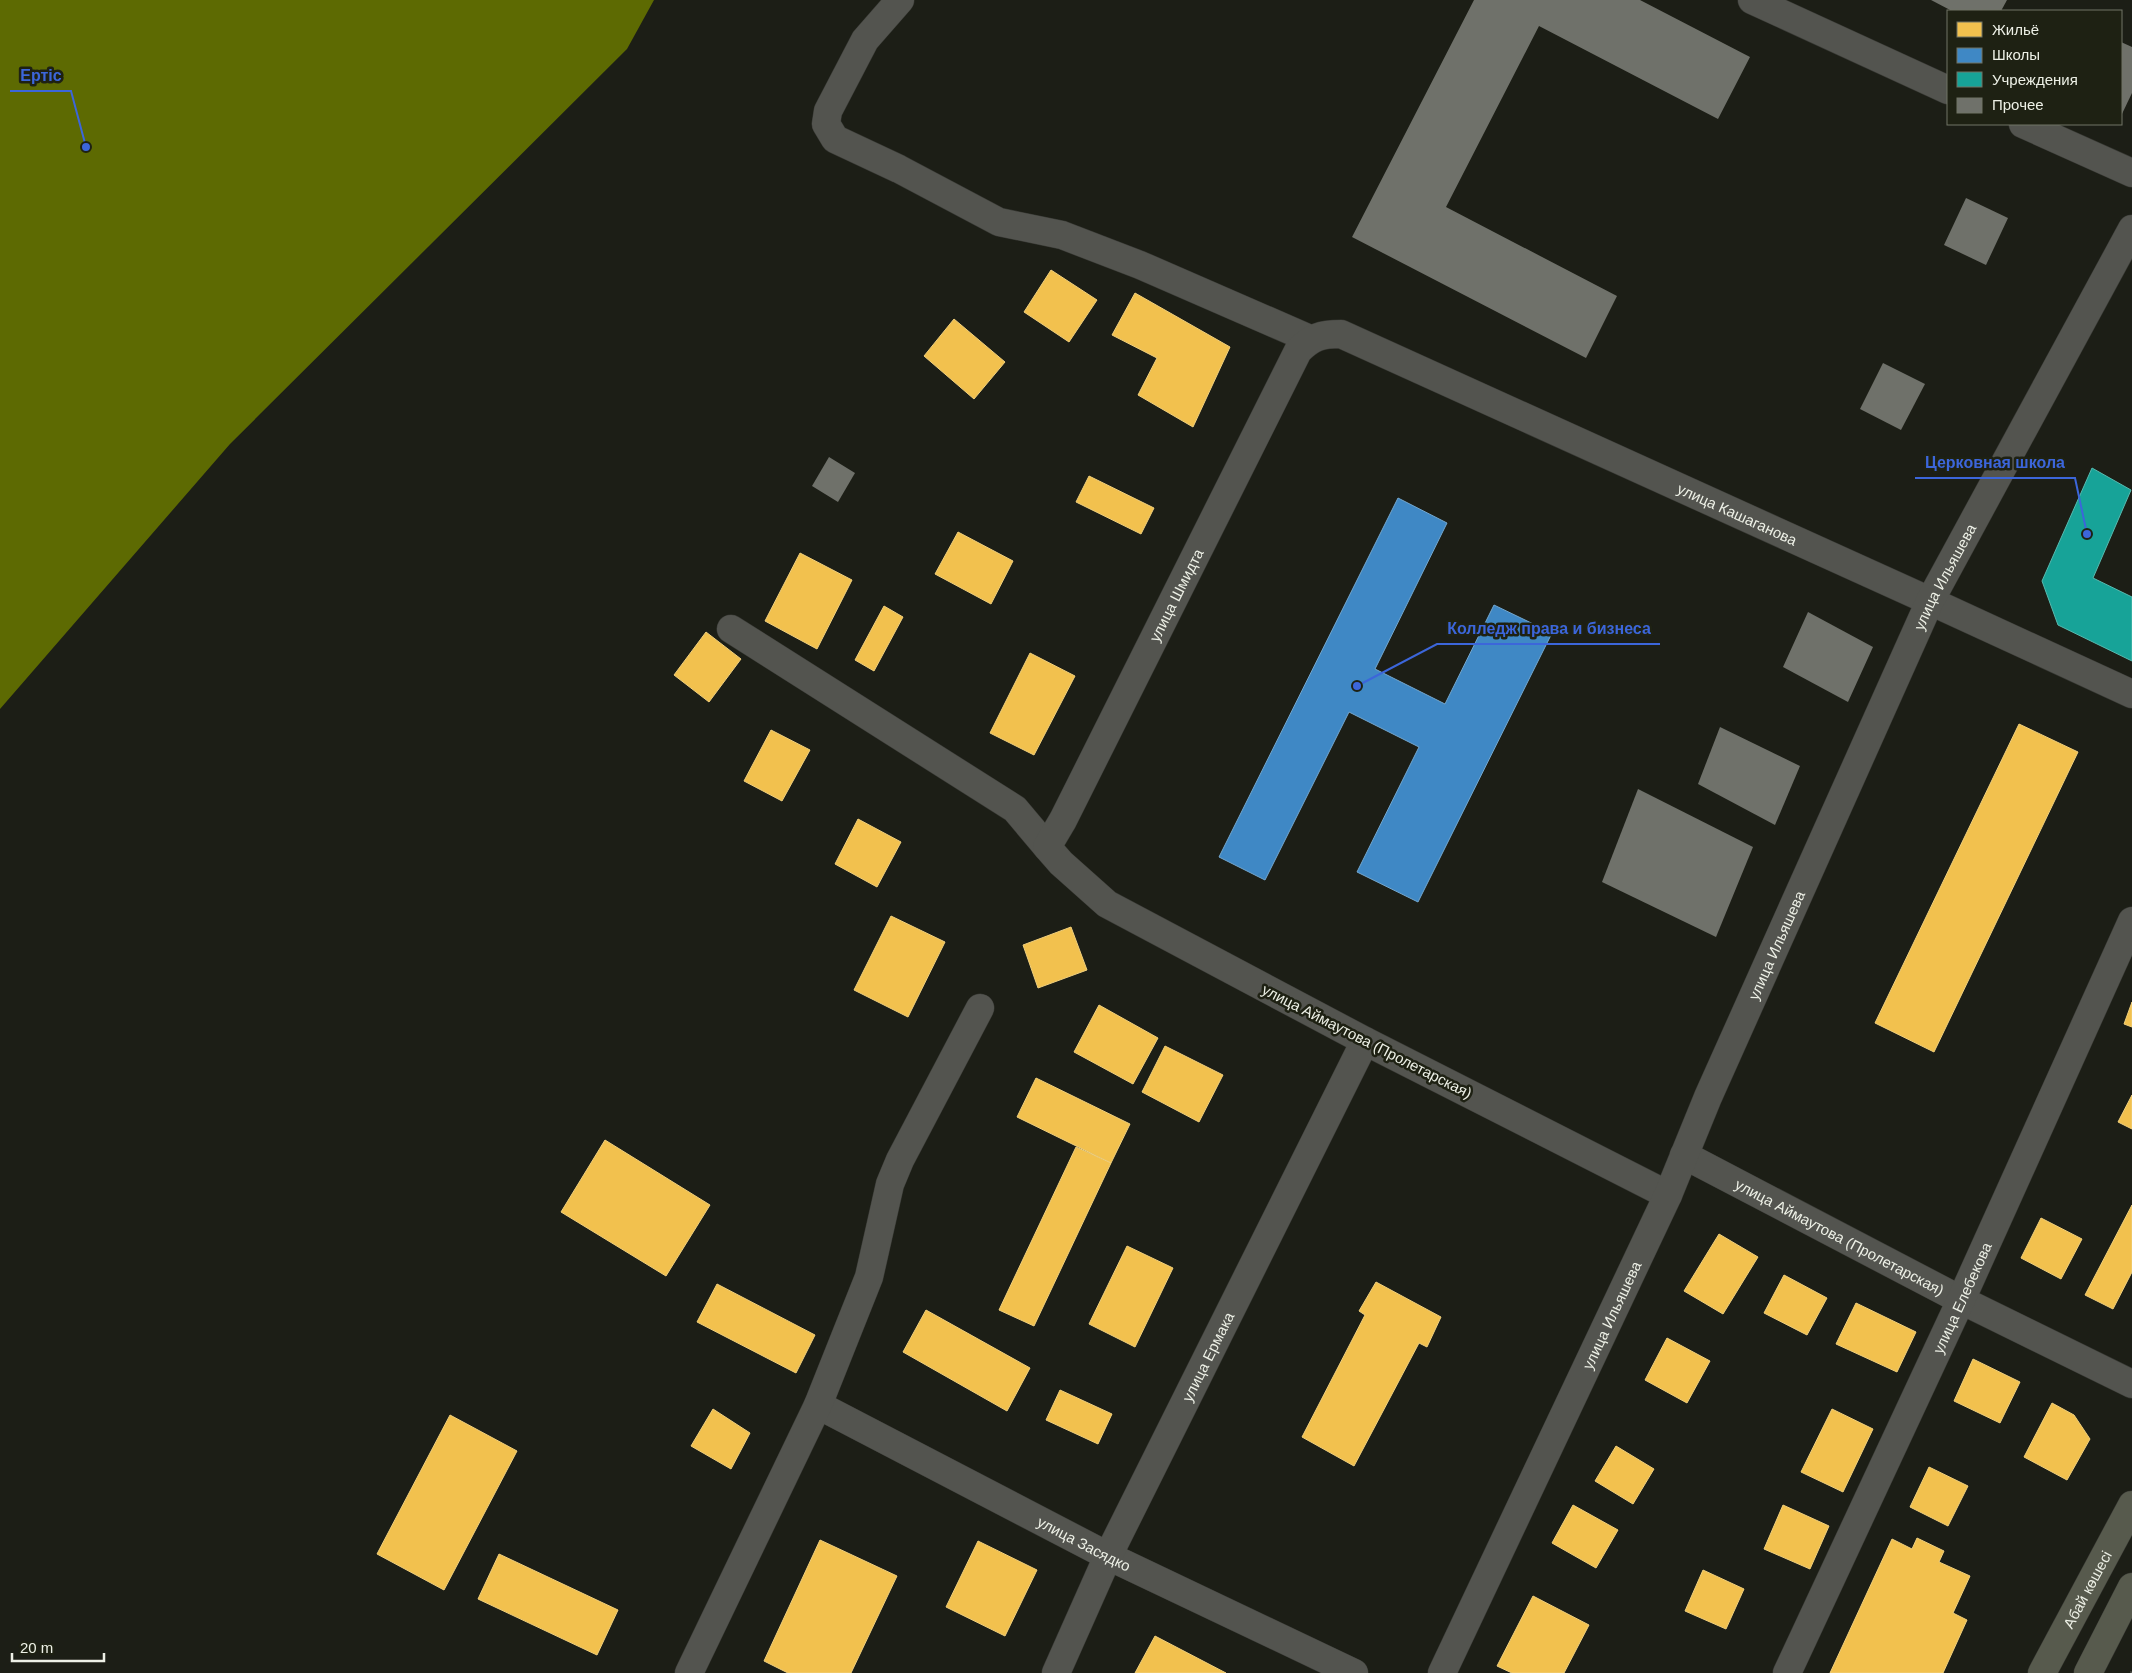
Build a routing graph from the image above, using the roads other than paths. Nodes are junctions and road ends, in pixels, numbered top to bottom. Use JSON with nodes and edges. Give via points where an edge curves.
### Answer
{"nodes":[{"id":1,"x":900,"y":0,"type":"edge"},
{"id":2,"x":1752,"y":0,"type":"edge"},
{"id":3,"x":1947,"y":90,"type":"edge"},
{"id":4,"x":2025,"y":125,"type":"edge"},
{"id":5,"x":2132,"y":173,"type":"edge"},
{"id":6,"x":2132,"y":229,"type":"edge"},
{"id":7,"x":1310,"y":339,"type":"junction"},
{"id":8,"x":1930,"y":601,"type":"junction"},
{"id":9,"x":731,"y":629,"type":"dead end"},
{"id":10,"x":2132,"y":694,"type":"edge"},
{"id":11,"x":1047,"y":847,"type":"junction"},
{"id":12,"x":2132,"y":921,"type":"edge"},
{"id":13,"x":980,"y":1008,"type":"dead end"},
{"id":14,"x":1365,"y":1041,"type":"junction"},
{"id":15,"x":1684,"y":1155,"type":"junction"},
{"id":16,"x":1668,"y":1195,"type":"junction"},
{"id":17,"x":1961,"y":1300,"type":"junction"},
{"id":18,"x":2132,"y":1384,"type":"edge"},
{"id":19,"x":818,"y":1405,"type":"junction"},
{"id":20,"x":2132,"y":1505,"type":"edge"},
{"id":21,"x":1108,"y":1556,"type":"junction"},
{"id":22,"x":2132,"y":1587,"type":"edge"},
{"id":23,"x":689,"y":1673,"type":"edge"},
{"id":24,"x":1056,"y":1673,"type":"edge"},
{"id":25,"x":1354,"y":1673,"type":"edge"},
{"id":26,"x":1442,"y":1673,"type":"edge"},
{"id":27,"x":1787,"y":1673,"type":"edge"},
{"id":28,"x":2042,"y":1673,"type":"edge"},
{"id":29,"x":2088,"y":1673,"type":"edge"}],
"edges":[{"from":1,"to":7,"type":"street","via":[[865,40],[828,111],[826,124],[835,140],[899,169],[999,222],[1062,235]]},
{"from":2,"to":3,"type":"street"},
{"from":4,"to":5,"type":"street"},
{"from":6,"to":8,"type":"street","name":"улица Ильяшева"},
{"from":7,"to":8,"type":"street","name":"улица Кашаганова","via":[[1341,334]]},
{"from":7,"to":11,"type":"street","name":"улица Шмидта","via":[[1298,351]]},
{"from":8,"to":10,"type":"street","name":"улица Кашаганова"},
{"from":8,"to":15,"type":"street","name":"улица Ильяшева"},
{"from":9,"to":11,"type":"street","via":[[1015,809]]},
{"from":11,"to":14,"type":"street","name":"улица Аймаутова (Пролетарская)","via":[[1107,904]]},
{"from":12,"to":17,"type":"street","name":"улица Елебекова"},
{"from":13,"to":19,"type":"street","via":[[890,1184],[869,1277]]},
{"from":14,"to":16,"type":"street","name":"улица Аймаутова (Пролетарская)"},
{"from":14,"to":21,"type":"street","name":"улица Ермака"},
{"from":15,"to":16,"type":"street","name":"улица Ильяшева"},
{"from":15,"to":17,"type":"street","name":"улица Аймаутова (Пролетарская)"},
{"from":16,"to":26,"type":"street","name":"улица Ильяшева"},
{"from":17,"to":18,"type":"street","name":"улица Аймаутова (Пролетарская)"},
{"from":17,"to":27,"type":"street","name":"улица Елебекова"},
{"from":19,"to":21,"type":"street","name":"улица Засядко"},
{"from":19,"to":23,"type":"street"},
{"from":20,"to":28,"type":"main road","name":"Абай көшесі"},
{"from":21,"to":24,"type":"street","name":"улица Ермака"},
{"from":21,"to":25,"type":"street","name":"улица Засядко"},
{"from":22,"to":29,"type":"main road"}]}
